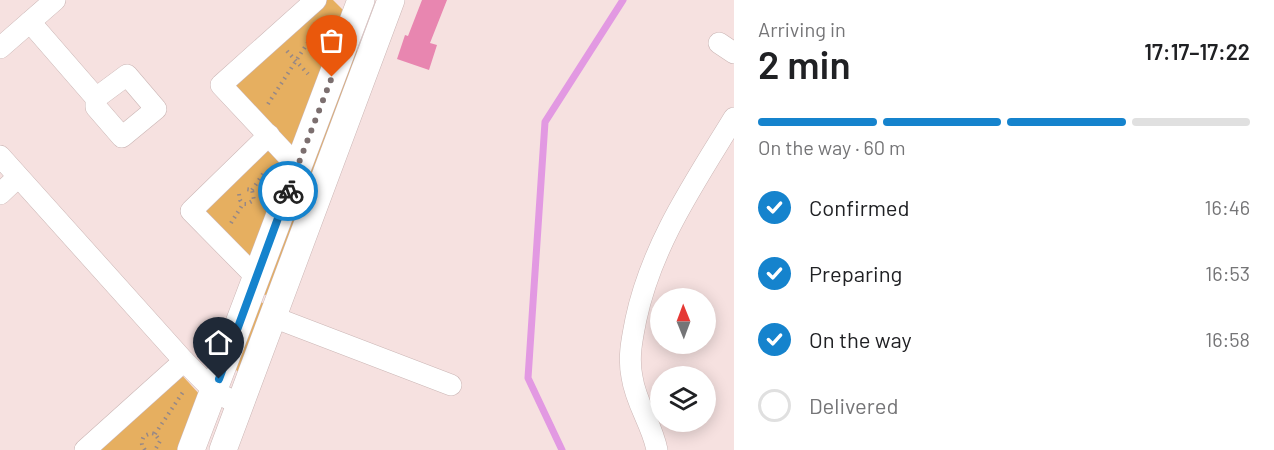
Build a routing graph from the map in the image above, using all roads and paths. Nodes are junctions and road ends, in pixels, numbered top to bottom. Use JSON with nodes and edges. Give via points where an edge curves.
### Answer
{"nodes":[{"id":1,"x":55,"y":0,"type":"edge"},
{"id":2,"x":316,"y":0,"type":"edge"},
{"id":3,"x":391,"y":0,"type":"edge"},
{"id":4,"x":357,"y":3,"type":"edge"},
{"id":5,"x":30,"y":22,"type":"junction"},
{"id":6,"x":321,"y":23,"type":"dead end"},
{"id":7,"x":381,"y":27,"type":"junction"},
{"id":8,"x":0,"y":48,"type":"edge"},
{"id":9,"x":285,"y":49,"type":"dead end"},
{"id":10,"x":296,"y":61,"type":"junction"},
{"id":11,"x":315,"y":81,"type":"dead end"},
{"id":12,"x":96,"y":98,"type":"dead end"},
{"id":13,"x":266,"y":107,"type":"dead end"},
{"id":14,"x":734,"y":118,"type":"edge"},
{"id":15,"x":269,"y":135,"type":"junction"},
{"id":16,"x":0,"y":156,"type":"edge"},
{"id":17,"x":297,"y":166,"type":"junction"},
{"id":18,"x":18,"y":177,"type":"junction"},
{"id":19,"x":0,"y":194,"type":"edge"},
{"id":20,"x":243,"y":204,"type":"junction"},
{"id":21,"x":229,"y":226,"type":"dead end"},
{"id":22,"x":256,"y":278,"type":"junction"},
{"id":23,"x":273,"y":317,"type":"junction"},
{"id":24,"x":184,"y":361,"type":"junction"},
{"id":25,"x":187,"y":385,"type":"dead end"},
{"id":26,"x":451,"y":385,"type":"dead end"},
{"id":27,"x":214,"y":391,"type":"junction"},
{"id":28,"x":240,"y":405,"type":"junction"},
{"id":29,"x":155,"y":434,"type":"junction"},
{"id":30,"x":85,"y":450,"type":"edge"},
{"id":31,"x":145,"y":450,"type":"edge"},
{"id":32,"x":157,"y":450,"type":"edge"},
{"id":33,"x":191,"y":450,"type":"edge"},
{"id":34,"x":223,"y":450,"type":"edge"},
{"id":35,"x":657,"y":450,"type":"edge"}],
"edges":[{"from":1,"to":5,"type":"street"},
{"from":2,"to":15,"type":"street","via":[[221,85]]},
{"from":3,"to":7,"type":"street"},
{"from":4,"to":7,"type":"street"},
{"from":4,"to":17,"type":"street"},
{"from":5,"to":8,"type":"street"},
{"from":5,"to":12,"type":"street"},
{"from":6,"to":10,"type":"path"},
{"from":7,"to":23,"type":"street"},
{"from":9,"to":10,"type":"path"},
{"from":10,"to":11,"type":"path"},
{"from":10,"to":13,"type":"path"},
{"from":14,"to":35,"type":"street","via":[[657,249],[643,286],[630,349],[631,377]]},
{"from":15,"to":17,"type":"street"},
{"from":15,"to":22,"type":"street","via":[[191,212]]},
{"from":16,"to":18,"type":"street"},
{"from":17,"to":22,"type":"street"},
{"from":18,"to":19,"type":"street"},
{"from":18,"to":24,"type":"street"},
{"from":20,"to":20,"type":"path","via":[[239,194],[252,190],[254,200]]},
{"from":20,"to":21,"type":"path"},
{"from":22,"to":27,"type":"street"},
{"from":23,"to":26,"type":"street"},
{"from":23,"to":28,"type":"street"},
{"from":24,"to":27,"type":"street"},
{"from":24,"to":30,"type":"street"},
{"from":25,"to":29,"type":"path"},
{"from":27,"to":28,"type":"street"},
{"from":27,"to":33,"type":"street"},
{"from":28,"to":34,"type":"street"},
{"from":29,"to":31,"type":"path","via":[[144,436],[141,441]]},
{"from":29,"to":32,"type":"path","via":[[160,441]]}]}
